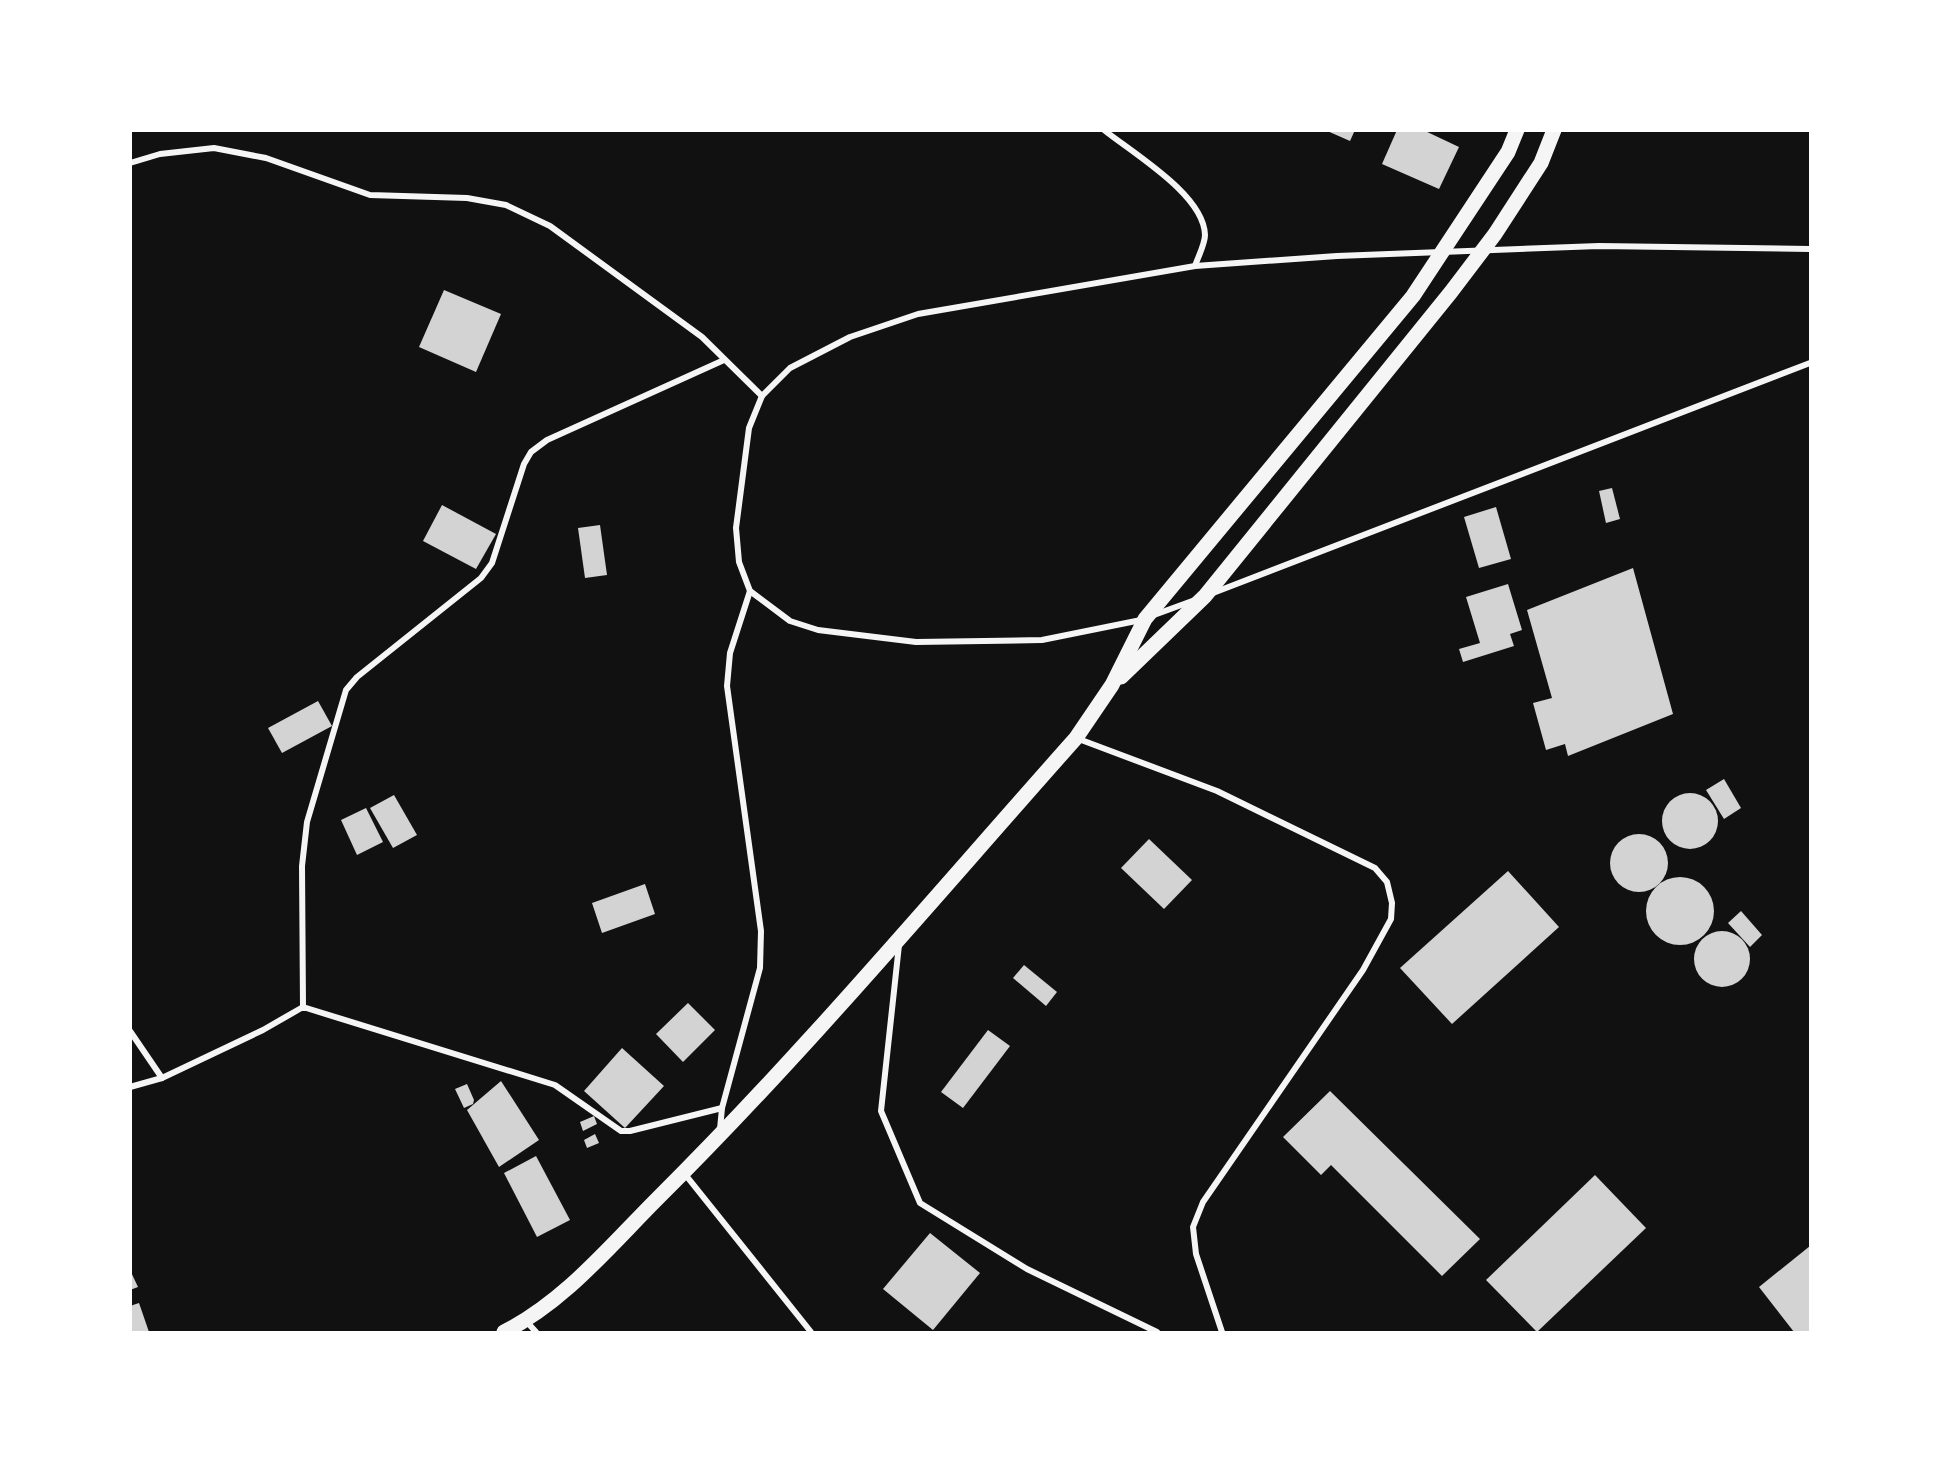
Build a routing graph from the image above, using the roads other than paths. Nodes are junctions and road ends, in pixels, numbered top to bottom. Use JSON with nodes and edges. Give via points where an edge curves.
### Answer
{"nodes":[{"id":1,"x":1104,"y":130,"type":"edge"},
{"id":2,"x":1517,"y":130,"type":"edge"},
{"id":3,"x":1554,"y":130,"type":"edge"},
{"id":4,"x":130,"y":164,"type":"edge"},
{"id":5,"x":1810,"y":249,"type":"edge"},
{"id":6,"x":1195,"y":266,"type":"junction"},
{"id":7,"x":724,"y":360,"type":"junction"},
{"id":8,"x":1810,"y":363,"type":"edge"},
{"id":9,"x":762,"y":396,"type":"junction"},
{"id":10,"x":750,"y":591,"type":"junction"},
{"id":11,"x":1205,"y":596,"type":"junction"},
{"id":12,"x":1145,"y":619,"type":"junction"},
{"id":13,"x":1112,"y":685,"type":"junction"},
{"id":14,"x":1076,"y":738,"type":"junction"},
{"id":15,"x":900,"y":935,"type":"junction"},
{"id":16,"x":303,"y":1007,"type":"junction"},
{"id":17,"x":130,"y":1031,"type":"edge"},
{"id":18,"x":162,"y":1078,"type":"junction"},
{"id":19,"x":130,"y":1087,"type":"edge"},
{"id":20,"x":722,"y":1108,"type":"junction"},
{"id":21,"x":720,"y":1137,"type":"junction"},
{"id":22,"x":684,"y":1173,"type":"junction"},
{"id":23,"x":531,"y":1327,"type":"edge"},
{"id":24,"x":504,"y":1332,"type":"edge"},
{"id":25,"x":811,"y":1332,"type":"edge"},
{"id":26,"x":1157,"y":1332,"type":"edge"},
{"id":27,"x":1222,"y":1332,"type":"edge"}],
"edges":[{"from":1,"to":6,"type":"street","via":[[1186,195],[1200,213],[1205,236]]},
{"from":2,"to":12,"type":"main road","via":[[1508,152],[1413,296]]},
{"from":3,"to":11,"type":"main road","via":[[1541,163],[1495,234]]},
{"from":4,"to":7,"type":"street","via":[[160,154],[214,148],[266,158],[370,195],[467,198],[506,206],[550,226],[702,337]]},
{"from":5,"to":6,"type":"street","via":[[1599,246]]},
{"from":6,"to":9,"type":"street","via":[[918,314],[850,337],[790,368]]},
{"from":7,"to":9,"type":"street"},
{"from":7,"to":16,"type":"street","via":[[547,440],[531,452],[492,563],[481,578],[346,690],[307,822],[302,866]]},
{"from":8,"to":11,"type":"street"},
{"from":9,"to":10,"type":"street","via":[[749,428],[736,528],[739,561]]},
{"from":10,"to":12,"type":"street","via":[[790,621],[818,630],[916,642],[1042,640]]},
{"from":10,"to":20,"type":"street","via":[[730,653],[727,686],[761,932],[760,968]]},
{"from":11,"to":12,"type":"street"},
{"from":11,"to":13,"type":"main road"},
{"from":12,"to":13,"type":"main road"},
{"from":13,"to":14,"type":"main road"},
{"from":14,"to":15,"type":"main road"},
{"from":14,"to":27,"type":"street","via":[[1255,808],[1375,868],[1387,882],[1391,919],[1364,970],[1203,1202],[1193,1227],[1202,1274]]},
{"from":15,"to":21,"type":"main road"},
{"from":15,"to":26,"type":"street","via":[[881,1111],[920,1203],[1027,1269]]},
{"from":16,"to":18,"type":"street"},
{"from":16,"to":20,"type":"street","via":[[555,1085],[621,1131]]},
{"from":17,"to":18,"type":"street"},
{"from":18,"to":19,"type":"street"},
{"from":20,"to":21,"type":"street"},
{"from":21,"to":22,"type":"main road"},
{"from":22,"to":23,"type":"main road"},
{"from":22,"to":25,"type":"street"},
{"from":23,"to":24,"type":"main road"}]}
